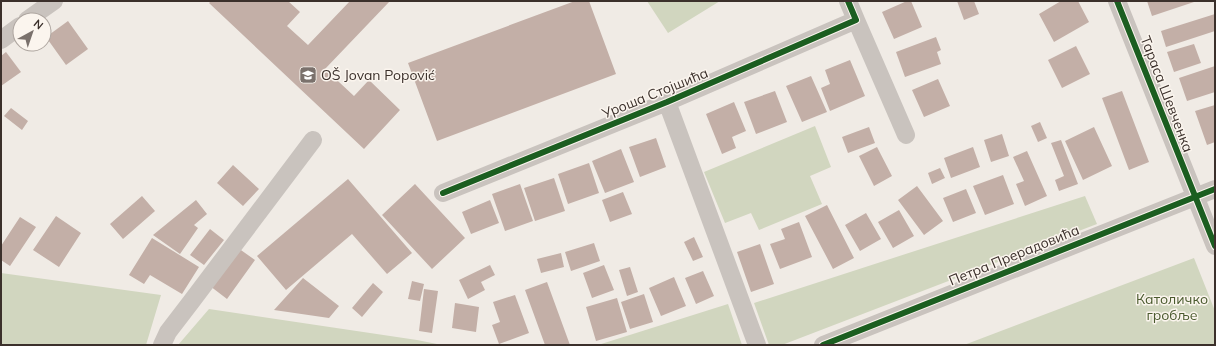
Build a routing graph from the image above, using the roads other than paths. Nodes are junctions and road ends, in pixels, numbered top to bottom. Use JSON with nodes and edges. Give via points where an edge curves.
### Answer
{"nodes":[{"id":1,"x":54,"y":1,"type":"edge"},
{"id":2,"x":848,"y":1,"type":"edge"},
{"id":3,"x":1118,"y":1,"type":"edge"},
{"id":4,"x":38,"y":12,"type":"edge"},
{"id":5,"x":856,"y":20,"type":"junction"},
{"id":6,"x":12,"y":32,"type":"edge"},
{"id":7,"x":1,"y":40,"type":"edge"},
{"id":8,"x":667,"y":102,"type":"junction"},
{"id":9,"x":906,"y":135,"type":"dead end"},
{"id":10,"x":313,"y":140,"type":"dead end"},
{"id":11,"x":1215,"y":189,"type":"edge"},
{"id":12,"x":443,"y":192,"type":"dead end"},
{"id":13,"x":1194,"y":196,"type":"junction"},
{"id":14,"x":1215,"y":246,"type":"edge"},
{"id":15,"x":162,"y":345,"type":"edge"},
{"id":16,"x":757,"y":345,"type":"edge"},
{"id":17,"x":823,"y":345,"type":"edge"}],
"edges":[{"from":1,"to":4,"type":"street"},
{"from":2,"to":5,"type":"street"},
{"from":3,"to":13,"type":"street","name":"Тараса Шевченка"},
{"from":5,"to":8,"type":"street","name":"Уроша Стојшића"},
{"from":5,"to":9,"type":"street"},
{"from":6,"to":7,"type":"street"},
{"from":8,"to":12,"type":"street","name":"Уроша Стојшића"},
{"from":8,"to":16,"type":"street"},
{"from":10,"to":15,"type":"street","via":[[168,332]]},
{"from":11,"to":13,"type":"street","name":"Петра Прерадовића"},
{"from":13,"to":14,"type":"street","name":"Тараса Шевченка"},
{"from":13,"to":17,"type":"street","name":"Петра Прерадовића"}]}
